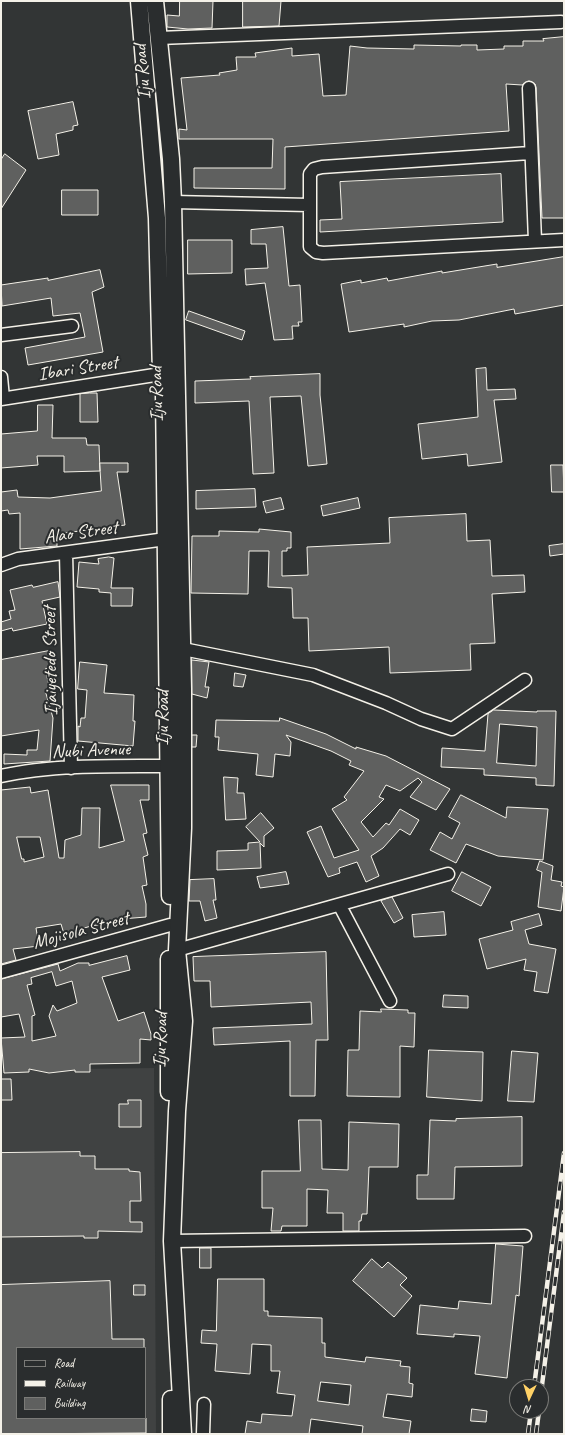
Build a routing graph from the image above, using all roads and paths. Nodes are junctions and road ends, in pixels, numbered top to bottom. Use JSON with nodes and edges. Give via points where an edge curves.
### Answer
{"nodes":[{"id":1,"x":139,"y":1,"type":"edge"},
{"id":2,"x":155,"y":1,"type":"edge"},
{"id":3,"x":561,"y":22,"type":"dead end"},
{"id":4,"x":160,"y":38,"type":"junction"},
{"id":5,"x":529,"y":88,"type":"dead end"},
{"id":6,"x":530,"y":153,"type":"junction"},
{"id":7,"x":173,"y":202,"type":"junction"},
{"id":8,"x":309,"y":205,"type":"junction"},
{"id":9,"x":564,"y":240,"type":"edge"},
{"id":10,"x":535,"y":241,"type":"junction"},
{"id":11,"x":72,"y":326,"type":"dead end"},
{"id":12,"x":1,"y":335,"type":"edge"},
{"id":13,"x":161,"y":374,"type":"junction"},
{"id":14,"x":1,"y":377,"type":"edge"},
{"id":15,"x":2,"y":398,"type":"edge"},
{"id":16,"x":166,"y":540,"type":"junction"},
{"id":17,"x":66,"y":552,"type":"junction"},
{"id":18,"x":1,"y":565,"type":"edge"},
{"id":19,"x":183,"y":649,"type":"junction"},
{"id":20,"x":525,"y":680,"type":"dead end"},
{"id":21,"x":176,"y":766,"type":"junction"},
{"id":22,"x":71,"y":768,"type":"junction"},
{"id":23,"x":1,"y":776,"type":"edge"},
{"id":24,"x":448,"y":874,"type":"dead end"},
{"id":25,"x":340,"y":906,"type":"junction"},
{"id":26,"x":170,"y":925,"type":"junction"},
{"id":27,"x":177,"y":950,"type":"junction"},
{"id":28,"x":1,"y":972,"type":"edge"},
{"id":29,"x":390,"y":1001,"type":"dead end"},
{"id":30,"x":525,"y":1236,"type":"dead end"},
{"id":31,"x":172,"y":1241,"type":"junction"},
{"id":32,"x":204,"y":1404,"type":"dead end"},
{"id":33,"x":171,"y":1434,"type":"edge"},
{"id":34,"x":183,"y":1434,"type":"edge"},
{"id":35,"x":203,"y":1434,"type":"edge"}],
"edges":[{"from":1,"to":13,"type":"main road","name":"Iju Road","via":[[157,218]]},
{"from":2,"to":4,"type":"main road","name":"Iju Road"},
{"from":3,"to":4,"type":"street"},
{"from":4,"to":7,"type":"main road","name":"Iju Road"},
{"from":5,"to":6,"type":"street"},
{"from":6,"to":8,"type":"street","via":[[322,167],[314,169],[310,174]]},
{"from":6,"to":10,"type":"street"},
{"from":7,"to":8,"type":"street"},
{"from":7,"to":19,"type":"main road","name":"Iju Road"},
{"from":8,"to":10,"type":"street","via":[[310,247],[316,252]]},
{"from":9,"to":10,"type":"street"},
{"from":11,"to":12,"type":"street"},
{"from":13,"to":15,"type":"street","name":"Ibari Street"},
{"from":13,"to":16,"type":"main road","name":"Iju Road","via":[[164,394]]},
{"from":14,"to":15,"type":"street"},
{"from":16,"to":17,"type":"street","name":"Alao Street"},
{"from":16,"to":21,"type":"main road","name":"Iju Road"},
{"from":17,"to":18,"type":"street","name":"Alao Street","via":[[18,559]]},
{"from":17,"to":22,"type":"street","name":"Ijaiyetedo Street"},
{"from":19,"to":20,"type":"street","via":[[313,675],[386,703],[421,720],[452,730]]},
{"from":19,"to":21,"type":"main road","name":"Iju Road"},
{"from":21,"to":22,"type":"street","name":"Nubi Avenue"},
{"from":21,"to":26,"type":"main road","name":"Iju Road"},
{"from":21,"to":27,"type":"main road","name":"Iju Road","via":[[183,828]]},
{"from":22,"to":23,"type":"street","name":"Nubi Avenue"},
{"from":24,"to":25,"type":"street"},
{"from":25,"to":27,"type":"street"},
{"from":25,"to":29,"type":"street"},
{"from":26,"to":28,"type":"street","name":"Mojisola Street"},
{"from":26,"to":33,"type":"main road","name":"Iju Road"},
{"from":27,"to":31,"type":"main road","name":"Iju Road","via":[[184,1021],[177,1111]]},
{"from":30,"to":31,"type":"street"},
{"from":31,"to":34,"type":"main road","name":"Iju Road"},
{"from":32,"to":35,"type":"street"}]}
